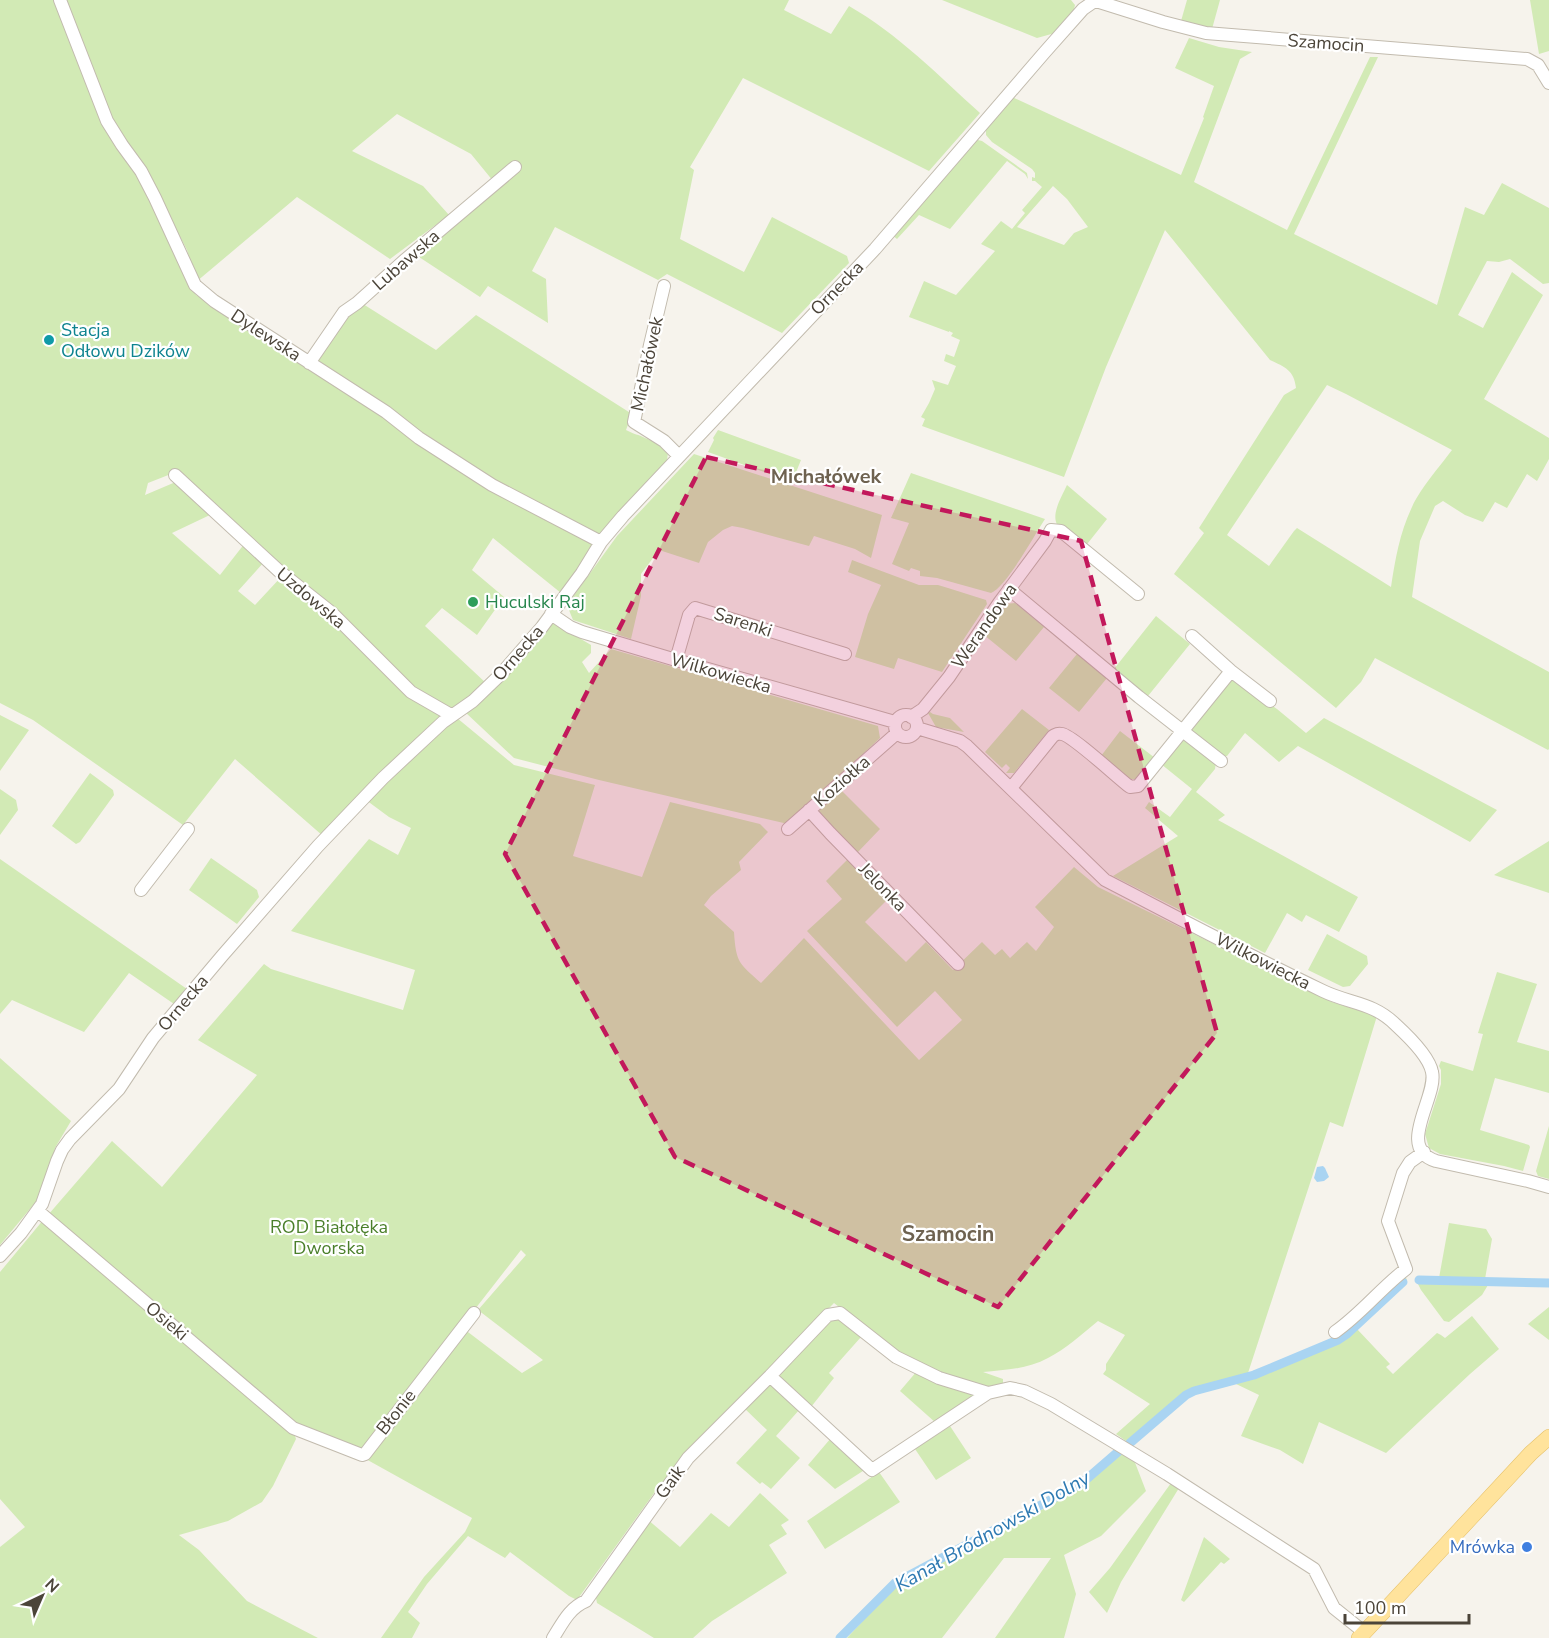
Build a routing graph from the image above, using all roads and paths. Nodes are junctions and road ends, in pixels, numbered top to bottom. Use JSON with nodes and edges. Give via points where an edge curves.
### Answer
{"nodes":[{"id":1,"x":1095,"y":0,"type":"edge"},
{"id":2,"x":62,"y":5,"type":"edge"},
{"id":3,"x":1543,"y":62,"type":"edge"},
{"id":4,"x":1549,"y":83,"type":"edge"},
{"id":5,"x":515,"y":167,"type":"dead end"},
{"id":6,"x":664,"y":286,"type":"dead end"},
{"id":7,"x":309,"y":363,"type":"junction"},
{"id":8,"x":680,"y":456,"type":"junction"},
{"id":9,"x":175,"y":475,"type":"dead end"},
{"id":10,"x":601,"y":542,"type":"junction"},
{"id":11,"x":1009,"y":590,"type":"junction"},
{"id":12,"x":1138,"y":594,"type":"dead end"},
{"id":13,"x":551,"y":614,"type":"junction"},
{"id":14,"x":1192,"y":636,"type":"dead end"},
{"id":15,"x":845,"y":654,"type":"dead end"},
{"id":16,"x":676,"y":660,"type":"junction"},
{"id":17,"x":1231,"y":671,"type":"junction"},
{"id":18,"x":1270,"y":701,"type":"dead end"},
{"id":19,"x":451,"y":715,"type":"junction"},
{"id":20,"x":914,"y":722,"type":"junction"},
{"id":21,"x":896,"y":728,"type":"junction"},
{"id":22,"x":1183,"y":731,"type":"junction"},
{"id":23,"x":1221,"y":761,"type":"dead end"},
{"id":24,"x":1011,"y":788,"type":"junction"},
{"id":25,"x":809,"y":810,"type":"junction"},
{"id":26,"x":188,"y":829,"type":"dead end"},
{"id":27,"x":788,"y":829,"type":"dead end"},
{"id":28,"x":141,"y":890,"type":"dead end"},
{"id":29,"x":958,"y":964,"type":"dead end"},
{"id":30,"x":1424,"y":1152,"type":"junction"},
{"id":31,"x":1549,"y":1187,"type":"edge"},
{"id":32,"x":38,"y":1211,"type":"junction"},
{"id":33,"x":0,"y":1256,"type":"edge"},
{"id":34,"x":474,"y":1313,"type":"dead end"},
{"id":35,"x":1335,"y":1332,"type":"dead end"},
{"id":36,"x":770,"y":1376,"type":"junction"},
{"id":37,"x":988,"y":1393,"type":"junction"},
{"id":38,"x":297,"y":1430,"type":"joint"},
{"id":39,"x":1549,"y":1437,"type":"edge"},
{"id":40,"x":1361,"y":1635,"type":"edge"},
{"id":41,"x":553,"y":1638,"type":"edge"}],
"edges":[{"from":1,"to":3,"type":"street","name":"Szamocin","via":[[1206,33]]},
{"from":1,"to":8,"type":"street","name":"Ornecka","via":[[1083,9],[874,249]]},
{"from":2,"to":7,"type":"street","name":"Dylewska","via":[[107,121],[145,180],[195,285]]},
{"from":3,"to":4,"type":"street","name":"Szamocin"},
{"from":5,"to":7,"type":"street","name":"Lubawska","via":[[344,312]]},
{"from":6,"to":8,"type":"street","name":"Michałówek","via":[[634,422]]},
{"from":7,"to":10,"type":"street","name":"Dylewska","via":[[492,484]]},
{"from":8,"to":10,"type":"street","name":"Ornecka"},
{"from":9,"to":19,"type":"street","name":"Uzdowska","via":[[279,571],[332,613],[411,692]]},
{"from":10,"to":13,"type":"street","name":"Ornecka"},
{"from":11,"to":12,"type":"street","name":"Werandowa","via":[[1051,530],[1061,531]]},
{"from":11,"to":20,"type":"street","name":"Werandowa"},
{"from":11,"to":22,"type":"street"},
{"from":13,"to":16,"type":"street","name":"Wilkowiecka","via":[[582,632]]},
{"from":13,"to":19,"type":"street","name":"Ornecka","via":[[485,691]]},
{"from":14,"to":17,"type":"street"},
{"from":15,"to":16,"type":"street","name":"Sarenki","via":[[695,608],[689,615]]},
{"from":16,"to":21,"type":"street","name":"Wilkowiecka"},
{"from":17,"to":18,"type":"street"},
{"from":17,"to":22,"type":"street"},
{"from":19,"to":32,"type":"street","name":"Ornecka","via":[[334,828],[153,1038],[119,1089],[62,1150]]},
{"from":20,"to":21,"type":"street","via":[[908,716],[900,717]]},
{"from":20,"to":21,"type":"street","via":[[914,733],[909,737],[902,737]]},
{"from":20,"to":24,"type":"street","name":"Wilkowiecka","via":[[960,741]]},
{"from":21,"to":25,"type":"street","name":"Koziołka"},
{"from":22,"to":23,"type":"street"},
{"from":22,"to":24,"type":"street","via":[[1138,786],[1130,787],[1058,733]]},
{"from":24,"to":30,"type":"street","name":"Wilkowiecka","via":[[1105,880],[1326,992],[1383,1013],[1425,1056],[1433,1073],[1418,1133]]},
{"from":25,"to":27,"type":"street","name":"Koziołka"},
{"from":25,"to":29,"type":"street","name":"Jelonka"},
{"from":26,"to":28,"type":"street"},
{"from":30,"to":31,"type":"street","via":[[1436,1161]]},
{"from":30,"to":35,"type":"street","via":[[1403,1173],[1388,1221],[1406,1269]]},
{"from":32,"to":33,"type":"street","name":"Ornecka"},
{"from":32,"to":38,"type":"street","name":"Osieki"},
{"from":34,"to":38,"type":"street","name":"Błonie","via":[[364,1455]]},
{"from":36,"to":37,"type":"street","name":"Gaik","via":[[828,1315],[840,1312],[896,1357],[939,1378]]},
{"from":36,"to":37,"type":"street","via":[[872,1470]]},
{"from":36,"to":41,"type":"street","name":"Gaik","via":[[688,1458],[586,1601],[569,1613]]},
{"from":37,"to":40,"type":"street","via":[[1010,1388],[1051,1404],[1314,1569],[1334,1608]]},
{"from":39,"to":40,"type":"main road"}]}
